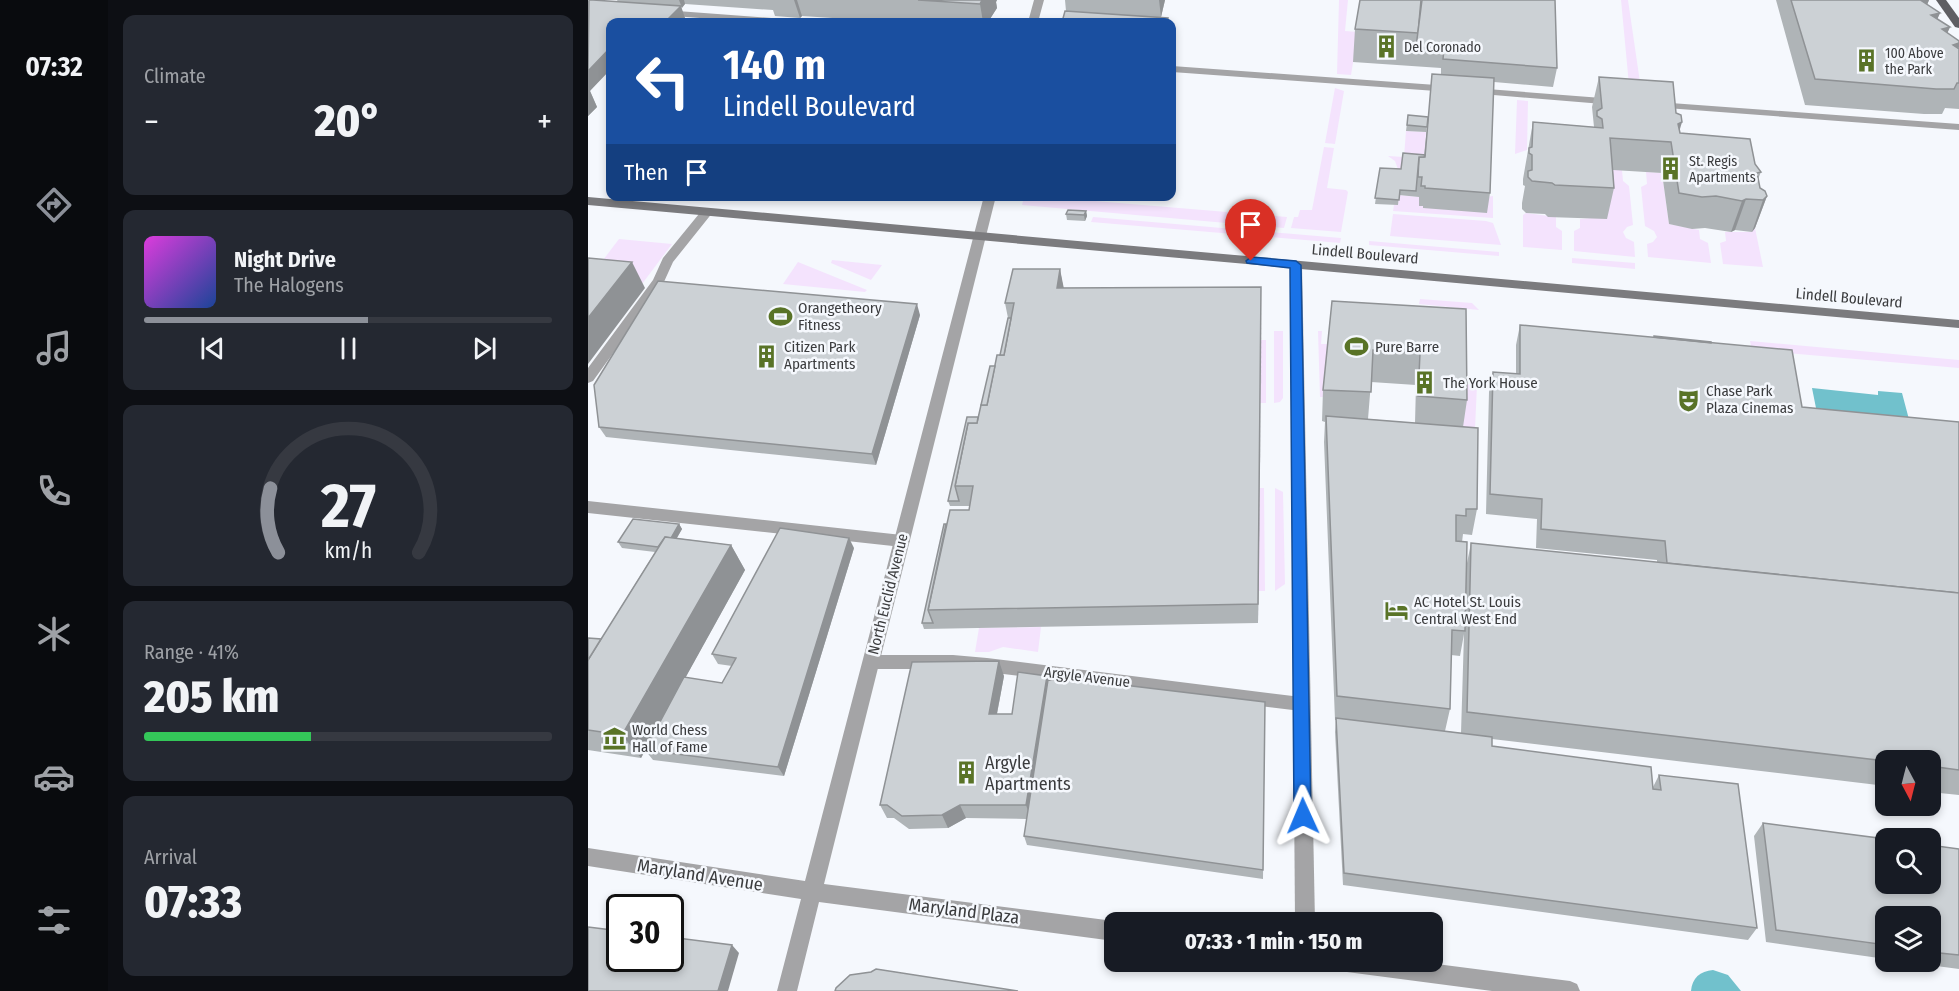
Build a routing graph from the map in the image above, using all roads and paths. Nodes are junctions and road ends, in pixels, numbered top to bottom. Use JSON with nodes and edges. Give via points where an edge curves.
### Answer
{"nodes":[{"id":1,"x":1039,"y":0,"type":"edge"},
{"id":2,"x":1941,"y":0,"type":"edge"},
{"id":3,"x":657,"y":13,"type":"edge"},
{"id":4,"x":728,"y":18,"type":"edge"},
{"id":5,"x":1035,"y":18,"type":"edge"},
{"id":6,"x":1959,"y":26,"type":"edge"},
{"id":7,"x":1176,"y":69,"type":"edge"},
{"id":8,"x":1629,"y":103,"type":"edge"},
{"id":9,"x":1650,"y":104,"type":"edge"},
{"id":10,"x":1959,"y":127,"type":"edge"},
{"id":11,"x":588,"y":201,"type":"edge"},
{"id":12,"x":989,"y":201,"type":"edge"},
{"id":13,"x":708,"y":212,"type":"junction"},
{"id":14,"x":980,"y":236,"type":"junction"},
{"id":15,"x":1296,"y":265,"type":"junction"},
{"id":16,"x":1959,"y":324,"type":"edge"},
{"id":17,"x":588,"y":378,"type":"edge"},
{"id":18,"x":588,"y":507,"type":"edge"},
{"id":19,"x":902,"y":541,"type":"junction"},
{"id":20,"x":871,"y":662,"type":"junction"},
{"id":21,"x":1301,"y":704,"type":"junction"},
{"id":22,"x":588,"y":857,"type":"edge"},
{"id":23,"x":813,"y":892,"type":"junction"},
{"id":24,"x":1305,"y":912,"type":"edge"},
{"id":25,"x":1104,"y":930,"type":"edge"},
{"id":26,"x":1424,"y":972,"type":"edge"},
{"id":27,"x":787,"y":991,"type":"edge"},
{"id":28,"x":1570,"y":991,"type":"edge"}],
"edges":[{"from":1,"to":5,"type":"street"},
{"from":2,"to":6,"type":"main road"},
{"from":3,"to":4,"type":"street"},
{"from":7,"to":8,"type":"street"},
{"from":9,"to":10,"type":"street"},
{"from":11,"to":13,"type":"main road","name":"Lindell Boulevard"},
{"from":12,"to":14,"type":"street","name":"North Euclid Avenue"},
{"from":13,"to":14,"type":"main road","name":"Lindell Boulevard"},
{"from":13,"to":17,"type":"street","via":[[667,261],[659,281]]},
{"from":14,"to":15,"type":"main road","name":"Lindell Boulevard"},
{"from":14,"to":19,"type":"street","name":"North Euclid Avenue"},
{"from":15,"to":16,"type":"main road","name":"Lindell Boulevard"},
{"from":15,"to":21,"type":"street"},
{"from":18,"to":19,"type":"street"},
{"from":19,"to":20,"type":"street","name":"North Euclid Avenue"},
{"from":20,"to":21,"type":"street","name":"Argyle Avenue","via":[[987,665]]},
{"from":20,"to":23,"type":"street","name":"North Euclid Avenue"},
{"from":21,"to":24,"type":"street"},
{"from":22,"to":23,"type":"street","name":"Maryland Avenue"},
{"from":23,"to":25,"type":"street","name":"Maryland Plaza"},
{"from":23,"to":27,"type":"street","name":"North Euclid Avenue"},
{"from":26,"to":28,"type":"street"}]}
